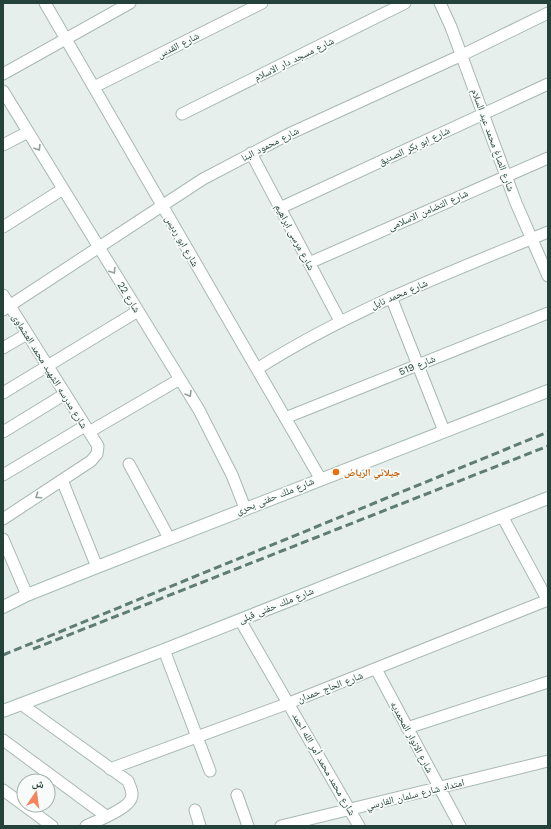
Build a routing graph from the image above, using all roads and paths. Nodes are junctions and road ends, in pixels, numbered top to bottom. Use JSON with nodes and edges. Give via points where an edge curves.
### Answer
{"nodes":[{"id":1,"x":45,"y":3,"type":"edge"},
{"id":2,"x":130,"y":3,"type":"edge"},
{"id":3,"x":262,"y":3,"type":"edge"},
{"id":4,"x":406,"y":3,"type":"edge"},
{"id":5,"x":440,"y":3,"type":"edge"},
{"id":6,"x":548,"y":13,"type":"edge"},
{"id":7,"x":66,"y":39,"type":"junction"},
{"id":8,"x":462,"y":55,"type":"junction"},
{"id":9,"x":3,"y":74,"type":"edge"},
{"id":10,"x":548,"y":84,"type":"edge"},
{"id":11,"x":94,"y":88,"type":"junction"},
{"id":12,"x":3,"y":91,"type":"edge"},
{"id":13,"x":182,"y":114,"type":"dead end"},
{"id":14,"x":484,"y":114,"type":"junction"},
{"id":15,"x":28,"y":132,"type":"junction"},
{"id":16,"x":3,"y":145,"type":"edge"},
{"id":17,"x":251,"y":153,"type":"junction"},
{"id":18,"x":548,"y":158,"type":"edge"},
{"id":19,"x":506,"y":176,"type":"junction"},
{"id":20,"x":63,"y":189,"type":"junction"},
{"id":21,"x":162,"y":206,"type":"junction"},
{"id":22,"x":280,"y":208,"type":"junction"},
{"id":23,"x":3,"y":227,"type":"edge"},
{"id":24,"x":548,"y":232,"type":"edge"},
{"id":25,"x":531,"y":239,"type":"junction"},
{"id":26,"x":99,"y":248,"type":"junction"},
{"id":27,"x":309,"y":263,"type":"junction"},
{"id":28,"x":548,"y":276,"type":"edge"},
{"id":29,"x":3,"y":295,"type":"edge"},
{"id":30,"x":391,"y":297,"type":"junction"},
{"id":31,"x":6,"y":308,"type":"edge"},
{"id":32,"x":138,"y":311,"type":"junction"},
{"id":33,"x":548,"y":313,"type":"edge"},
{"id":34,"x":340,"y":321,"type":"junction"},
{"id":35,"x":27,"y":334,"type":"junction"},
{"id":36,"x":3,"y":348,"type":"edge"},
{"id":37,"x":418,"y":365,"type":"junction"},
{"id":38,"x":47,"y":366,"type":"junction"},
{"id":39,"x":257,"y":369,"type":"junction"},
{"id":40,"x":180,"y":379,"type":"junction"},
{"id":41,"x":548,"y":390,"type":"edge"},
{"id":42,"x":3,"y":393,"type":"edge"},
{"id":43,"x":65,"y":394,"type":"junction"},
{"id":44,"x":285,"y":418,"type":"junction"},
{"id":45,"x":87,"y":429,"type":"junction"},
{"id":46,"x":444,"y":431,"type":"junction"},
{"id":47,"x":3,"y":432,"type":"edge"},
{"id":48,"x":129,"y":464,"type":"dead end"},
{"id":49,"x":3,"y":475,"type":"edge"},
{"id":50,"x":320,"y":478,"type":"junction"},
{"id":51,"x":62,"y":480,"type":"junction"},
{"id":52,"x":548,"y":498,"type":"edge"},
{"id":53,"x":245,"y":508,"type":"junction"},
{"id":54,"x":502,"y":516,"type":"junction"},
{"id":55,"x":3,"y":519,"type":"edge"},
{"id":56,"x":169,"y":538,"type":"junction"},
{"id":57,"x":3,"y":539,"type":"edge"},
{"id":58,"x":97,"y":567,"type":"junction"},
{"id":59,"x":27,"y":595,"type":"junction"},
{"id":60,"x":548,"y":601,"type":"edge"},
{"id":61,"x":3,"y":607,"type":"edge"},
{"id":62,"x":240,"y":620,"type":"junction"},
{"id":63,"x":164,"y":650,"type":"junction"},
{"id":64,"x":376,"y":669,"type":"junction"},
{"id":65,"x":548,"y":682,"type":"edge"},
{"id":66,"x":289,"y":703,"type":"junction"},
{"id":67,"x":21,"y":704,"type":"junction"},
{"id":68,"x":3,"y":711,"type":"edge"},
{"id":69,"x":407,"y":728,"type":"junction"},
{"id":70,"x":198,"y":738,"type":"junction"},
{"id":71,"x":3,"y":740,"type":"edge"},
{"id":72,"x":548,"y":761,"type":"edge"},
{"id":73,"x":110,"y":769,"type":"junction"},
{"id":74,"x":210,"y":771,"type":"dead end"},
{"id":75,"x":438,"y":788,"type":"junction"},
{"id":76,"x":3,"y":790,"type":"edge"},
{"id":77,"x":237,"y":795,"type":"dead end"},
{"id":78,"x":195,"y":810,"type":"dead end"},
{"id":79,"x":350,"y":810,"type":"junction"},
{"id":80,"x":106,"y":816,"type":"junction"},
{"id":81,"x":299,"y":824,"type":"edge"},
{"id":82,"x":52,"y":826,"type":"edge"},
{"id":83,"x":86,"y":826,"type":"edge"},
{"id":84,"x":200,"y":826,"type":"edge"},
{"id":85,"x":248,"y":826,"type":"edge"},
{"id":86,"x":281,"y":826,"type":"edge"},
{"id":87,"x":359,"y":826,"type":"edge"},
{"id":88,"x":460,"y":826,"type":"edge"}],
"edges":[{"from":1,"to":7,"type":"street","name":"شارع ابو رديس"},
{"from":2,"to":7,"type":"street"},
{"from":3,"to":11,"type":"street","name":"شارع القدس"},
{"from":4,"to":13,"type":"street","name":"شارع مسجد دار الاسلام"},
{"from":5,"to":8,"type":"street","name":"شارع الصاغ محمد عبد السلام"},
{"from":6,"to":8,"type":"street","name":"شارع محمود البنا"},
{"from":7,"to":9,"type":"street"},
{"from":7,"to":11,"type":"street","name":"شارع ابو رديس"},
{"from":8,"to":14,"type":"street","name":"شارع الصاغ محمد عبد السلام"},
{"from":8,"to":17,"type":"street","name":"شارع محمود البنا"},
{"from":10,"to":14,"type":"street","name":"شارع ابو بكر الصديق"},
{"from":11,"to":21,"type":"street","name":"شارع ابو رديس"},
{"from":12,"to":15,"type":"street","name":"شارع 22"},
{"from":14,"to":19,"type":"street","name":"شارع الصاغ محمد عبد السلام"},
{"from":14,"to":22,"type":"street","name":"شارع ابو بكر الصديق"},
{"from":15,"to":16,"type":"street"},
{"from":15,"to":20,"type":"street","name":"شارع 22","one_way":true},
{"from":17,"to":21,"type":"street","name":"شارع محمود البنا","via":[[203,179]]},
{"from":17,"to":22,"type":"street","name":"شارع مرسى ابراهيم"},
{"from":18,"to":19,"type":"street","name":"شارع التضامن الاسلامى"},
{"from":19,"to":25,"type":"street","name":"شارع الصاغ محمد عبد السلام"},
{"from":19,"to":27,"type":"street","name":"شارع التضامن الاسلامى"},
{"from":20,"to":23,"type":"street"},
{"from":20,"to":26,"type":"street","name":"شارع 22"},
{"from":21,"to":26,"type":"street","name":"شارع محمود البنا"},
{"from":21,"to":39,"type":"street","name":"شارع ابو رديس"},
{"from":22,"to":27,"type":"street","name":"شارع مرسى ابراهيم"},
{"from":24,"to":25,"type":"street","name":"شارع محمد نايل"},
{"from":25,"to":28,"type":"street","name":"شارع الصاغ محمد عبد السلام"},
{"from":25,"to":30,"type":"street","name":"شارع محمد نايل"},
{"from":26,"to":31,"type":"street","name":"شارع محمود البنا"},
{"from":26,"to":32,"type":"street","name":"شارع 22","one_way":true},
{"from":27,"to":34,"type":"street","name":"شارع مرسى ابراهيم"},
{"from":29,"to":31,"type":"street","name":"شارع مدرسه الشهيد محمد العشماوى"},
{"from":30,"to":34,"type":"street","name":"شارع محمد نايل"},
{"from":30,"to":37,"type":"street"},
{"from":31,"to":35,"type":"street","name":"شارع مدرسه الشهيد محمد العشماوى"},
{"from":32,"to":38,"type":"street"},
{"from":32,"to":40,"type":"street","name":"شارع 22"},
{"from":33,"to":37,"type":"street","name":"شارع 519"},
{"from":34,"to":39,"type":"street","name":"شارع محمد نايل"},
{"from":35,"to":36,"type":"street"},
{"from":35,"to":38,"type":"street","name":"شارع مدرسه الشهيد محمد العشماوى"},
{"from":37,"to":44,"type":"street","name":"شارع 519"},
{"from":37,"to":46,"type":"street"},
{"from":38,"to":42,"type":"street"},
{"from":38,"to":43,"type":"street","name":"شارع مدرسه الشهيد محمد العشماوى"},
{"from":39,"to":44,"type":"street","name":"شارع ابو رديس"},
{"from":40,"to":45,"type":"street"},
{"from":40,"to":53,"type":"street","name":"شارع 22","one_way":true,"via":[[216,442]]},
{"from":41,"to":46,"type":"street","name":"شارع ملك حفنى بحرى"},
{"from":43,"to":45,"type":"street","name":"شارع مدرسه الشهيد محمد العشماوى"},
{"from":43,"to":47,"type":"street"},
{"from":44,"to":50,"type":"street","name":"شارع ابو رديس"},
{"from":45,"to":49,"type":"street"},
{"from":45,"to":51,"type":"street","name":"شارع مدرسه الشهيد محمد العشماوى","via":[[98,446],[94,458]]},
{"from":46,"to":50,"type":"street","name":"شارع ملك حفنى بحرى"},
{"from":48,"to":56,"type":"street"},
{"from":50,"to":53,"type":"street","name":"شارع ملك حفنى بحرى"},
{"from":51,"to":55,"type":"street","one_way":true},
{"from":51,"to":58,"type":"street"},
{"from":52,"to":54,"type":"street","name":"شارع ملك حفنى قبلى"},
{"from":53,"to":56,"type":"street","name":"شارع ملك حفنى بحرى"},
{"from":54,"to":60,"type":"street"},
{"from":54,"to":62,"type":"street","name":"شارع ملك حفنى قبلى"},
{"from":56,"to":58,"type":"street","name":"شارع ملك حفنى بحرى"},
{"from":57,"to":59,"type":"street"},
{"from":58,"to":59,"type":"street","name":"شارع ملك حفنى بحرى"},
{"from":59,"to":61,"type":"street","name":"شارع ملك حفنى بحرى"},
{"from":60,"to":64,"type":"street","name":"شارع الحاج حمدان"},
{"from":62,"to":63,"type":"street","name":"شارع ملك حفنى قبلى"},
{"from":62,"to":66,"type":"street","name":"شارع محمد محمد أمر الله احمد"},
{"from":63,"to":67,"type":"street","name":"شارع ملك حفنى قبلى"},
{"from":63,"to":70,"type":"street"},
{"from":64,"to":66,"type":"street","name":"شارع الحاج حمدان"},
{"from":64,"to":69,"type":"street","name":"شارع الانوار المحمديه"},
{"from":65,"to":69,"type":"street"},
{"from":66,"to":70,"type":"street","name":"شارع الحاج حمدان"},
{"from":66,"to":79,"type":"street","name":"شارع محمد محمد أمر الله احمد"},
{"from":67,"to":68,"type":"street","name":"شارع ملك حفنى قبلى"},
{"from":67,"to":73,"type":"street"},
{"from":69,"to":75,"type":"street","name":"شارع الانوار المحمديه"},
{"from":70,"to":73,"type":"street","name":"شارع الحاج حمدان"},
{"from":70,"to":74,"type":"street"},
{"from":71,"to":80,"type":"street"},
{"from":72,"to":75,"type":"street","name":"امتداد شارع سلمان الفارسي"},
{"from":73,"to":80,"type":"street","via":[[128,782],[132,798],[127,805]]},
{"from":75,"to":79,"type":"street","name":"امتداد شارع سلمان الفارسي"},
{"from":75,"to":88,"type":"street","name":"شارع الانوار المحمديه"},
{"from":76,"to":82,"type":"street"},
{"from":77,"to":85,"type":"street"},
{"from":78,"to":84,"type":"street"},
{"from":79,"to":81,"type":"street","name":"امتداد شارع سلمان الفارسي"},
{"from":79,"to":87,"type":"street","name":"شارع محمد محمد أمر الله احمد"},
{"from":80,"to":83,"type":"street"},
{"from":81,"to":86,"type":"street","name":"امتداد شارع سلمان الفارسي"}]}
